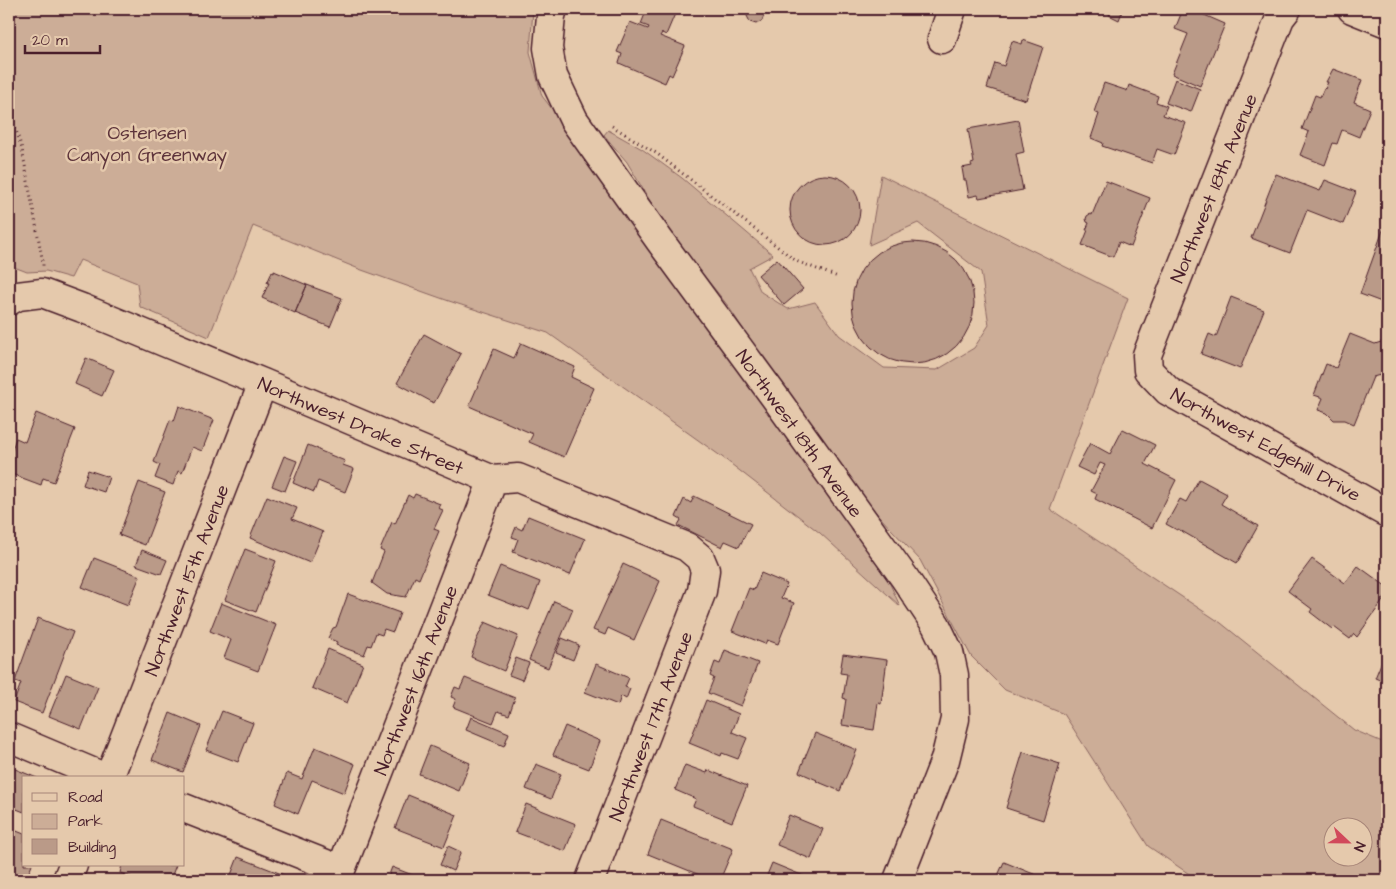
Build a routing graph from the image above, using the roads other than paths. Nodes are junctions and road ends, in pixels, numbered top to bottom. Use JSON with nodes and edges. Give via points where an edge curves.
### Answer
{"nodes":[{"id":1,"x":553,"y":9,"type":"edge"},
{"id":2,"x":952,"y":9,"type":"edge"},
{"id":3,"x":1287,"y":9,"type":"edge"},
{"id":4,"x":1352,"y":9,"type":"edge"},
{"id":5,"x":1387,"y":23,"type":"edge"},
{"id":6,"x":942,"y":39,"type":"dead end"},
{"id":7,"x":9,"y":301,"type":"edge"},
{"id":8,"x":1148,"y":370,"type":"joint"},
{"id":9,"x":262,"y":383,"type":"junction"},
{"id":10,"x":493,"y":480,"type":"junction"},
{"id":11,"x":1387,"y":513,"type":"edge"},
{"id":12,"x":705,"y":570,"type":"joint"},
{"id":13,"x":9,"y":737,"type":"edge"},
{"id":14,"x":102,"y":776,"type":"edge"},
{"id":15,"x":108,"y":776,"type":"edge"},
{"id":16,"x":185,"y":808,"type":"edge"},
{"id":17,"x":73,"y":866,"type":"edge"},
{"id":18,"x":339,"y":875,"type":"edge"},
{"id":19,"x":67,"y":880,"type":"edge"},
{"id":20,"x":590,"y":880,"type":"edge"},
{"id":21,"x":898,"y":880,"type":"edge"}],
"edges":[{"from":1,"to":21,"type":"street","name":"Northwest 18th Avenue","via":[[548,48],[553,76],[574,120],[904,577],[936,625],[949,652],[954,676],[955,719],[945,760]]},
{"from":2,"to":6,"type":"street"},
{"from":3,"to":8,"type":"street","name":"Northwest 18th Avenue","via":[[1280,18],[1147,355]]},
{"from":4,"to":5,"type":"street"},
{"from":7,"to":9,"type":"street","name":"Northwest Drake Street","via":[[18,296],[42,293]]},
{"from":8,"to":11,"type":"street","name":"Northwest Edgehill Drive","via":[[1168,391]]},
{"from":9,"to":10,"type":"street","name":"Northwest Drake Street"},
{"from":9,"to":15,"type":"street","name":"Northwest 15th Avenue"},
{"from":10,"to":12,"type":"street","name":"Northwest Drake Street","via":[[518,478],[687,547],[700,558]]},
{"from":10,"to":18,"type":"street","name":"Northwest 16th Avenue"},
{"from":12,"to":20,"type":"street","name":"Northwest 17th Avenue","via":[[702,591]]},
{"from":13,"to":14,"type":"street"},
{"from":16,"to":18,"type":"street"},
{"from":17,"to":19,"type":"street"}]}
